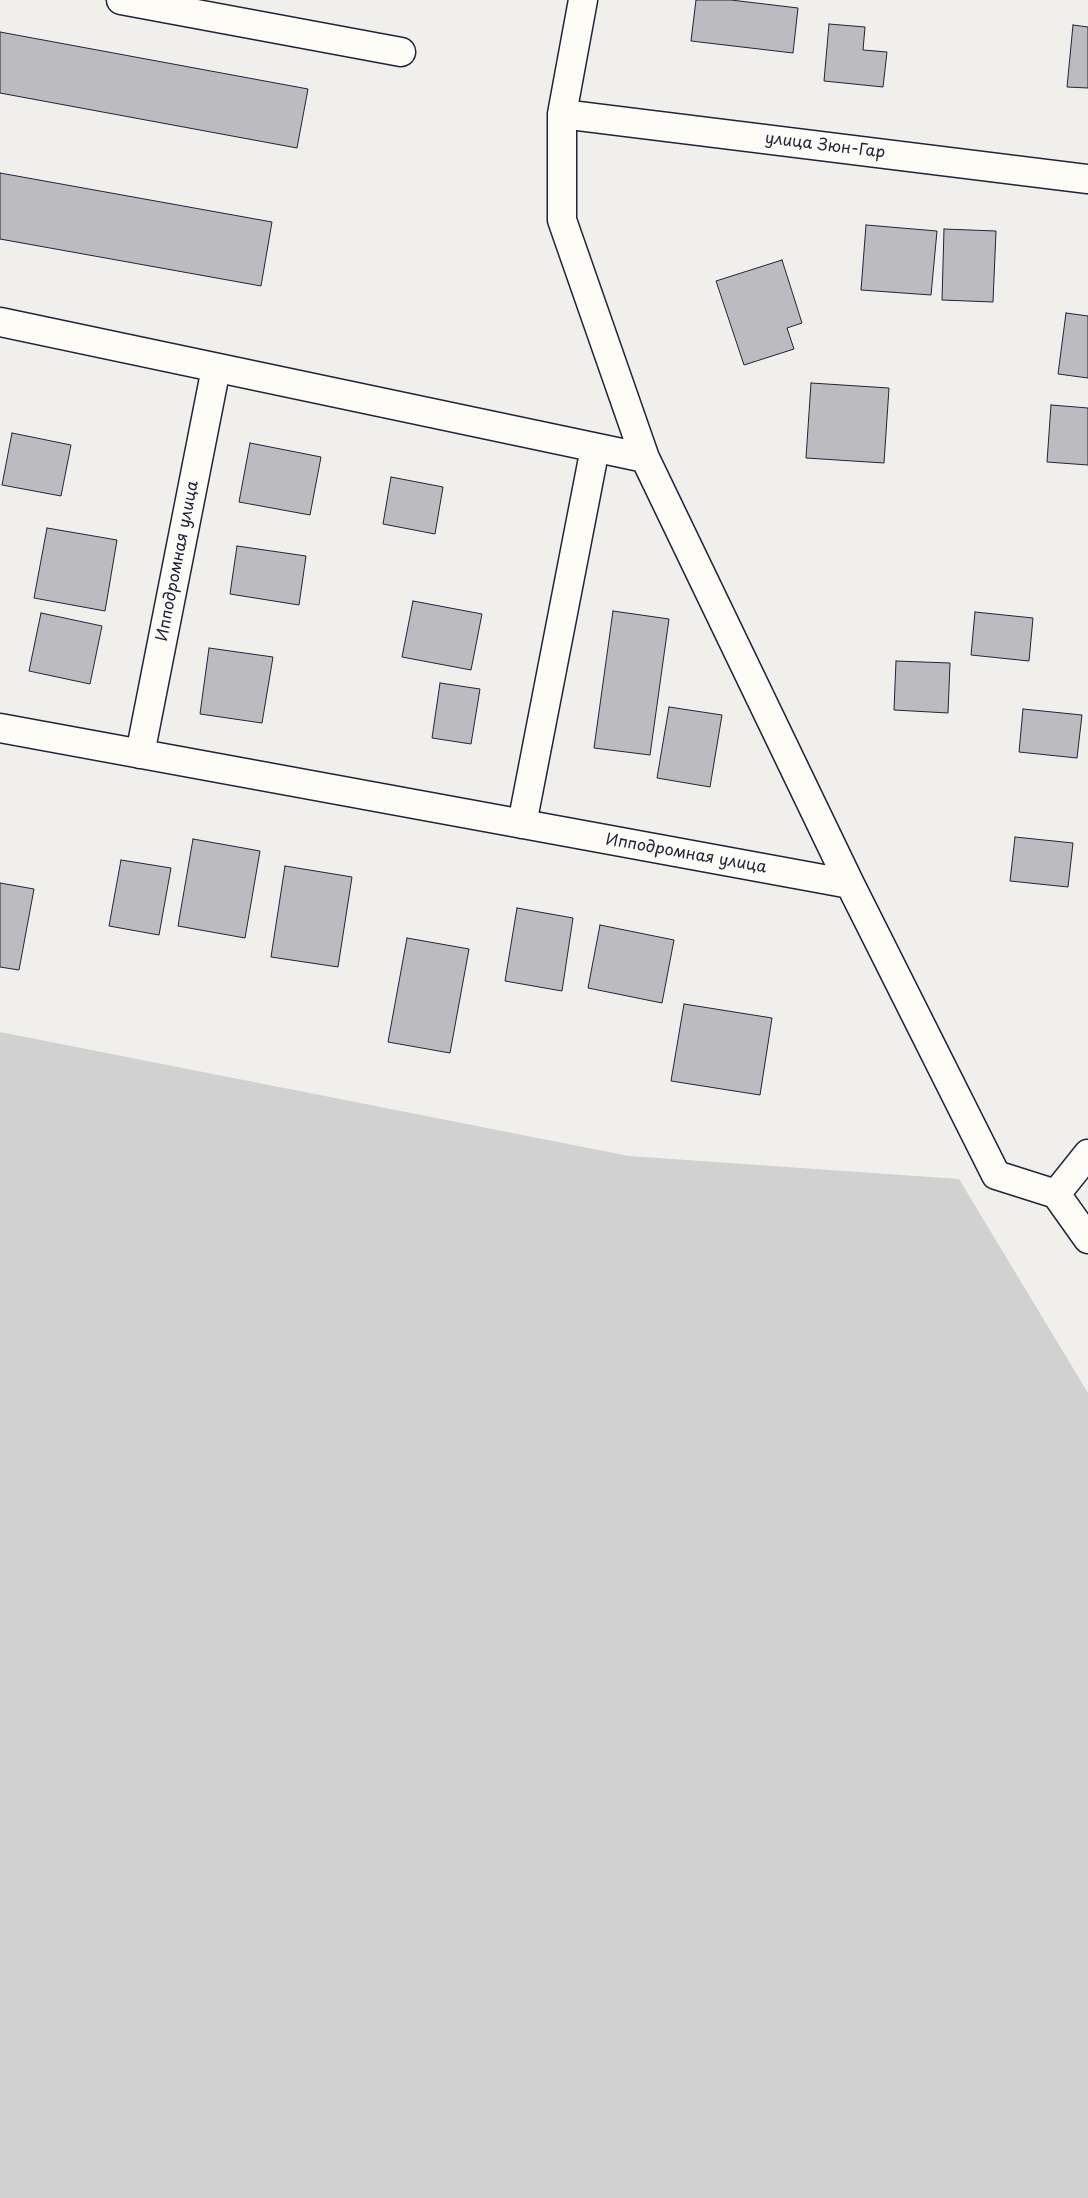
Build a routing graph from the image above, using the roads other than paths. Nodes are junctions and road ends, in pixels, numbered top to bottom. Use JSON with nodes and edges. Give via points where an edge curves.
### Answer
{"nodes":[{"id":1,"x":121,"y":0,"type":"edge"},
{"id":2,"x":583,"y":0,"type":"edge"},
{"id":3,"x":401,"y":52,"type":"dead end"},
{"id":4,"x":562,"y":114,"type":"junction"},
{"id":5,"x":1088,"y":178,"type":"edge"},
{"id":6,"x":0,"y":322,"type":"edge"},
{"id":7,"x":216,"y":368,"type":"junction"},
{"id":8,"x":595,"y":448,"type":"junction"},
{"id":9,"x":644,"y":458,"type":"junction"},
{"id":10,"x":0,"y":728,"type":"edge"},
{"id":11,"x":140,"y":754,"type":"junction"},
{"id":12,"x":522,"y":824,"type":"junction"},
{"id":13,"x":850,"y":884,"type":"junction"},
{"id":14,"x":1088,"y":1154,"type":"edge"},
{"id":15,"x":1056,"y":1194,"type":"junction"},
{"id":16,"x":1088,"y":1239,"type":"edge"}],
"edges":[{"from":1,"to":3,"type":"street"},
{"from":2,"to":4,"type":"street"},
{"from":4,"to":5,"type":"street","name":"улица Зюн-Гар"},
{"from":4,"to":9,"type":"street","via":[[562,220]]},
{"from":6,"to":7,"type":"street"},
{"from":7,"to":8,"type":"street"},
{"from":7,"to":11,"type":"street","name":"Ипподромная улица"},
{"from":8,"to":9,"type":"street"},
{"from":8,"to":12,"type":"street"},
{"from":9,"to":13,"type":"street"},
{"from":10,"to":11,"type":"street","name":"Ипподромная улица"},
{"from":11,"to":12,"type":"street","name":"Ипподромная улица"},
{"from":12,"to":13,"type":"street","name":"Ипподромная улица"},
{"from":13,"to":15,"type":"street","via":[[996,1174]]},
{"from":14,"to":15,"type":"street"},
{"from":15,"to":16,"type":"street"}]}
